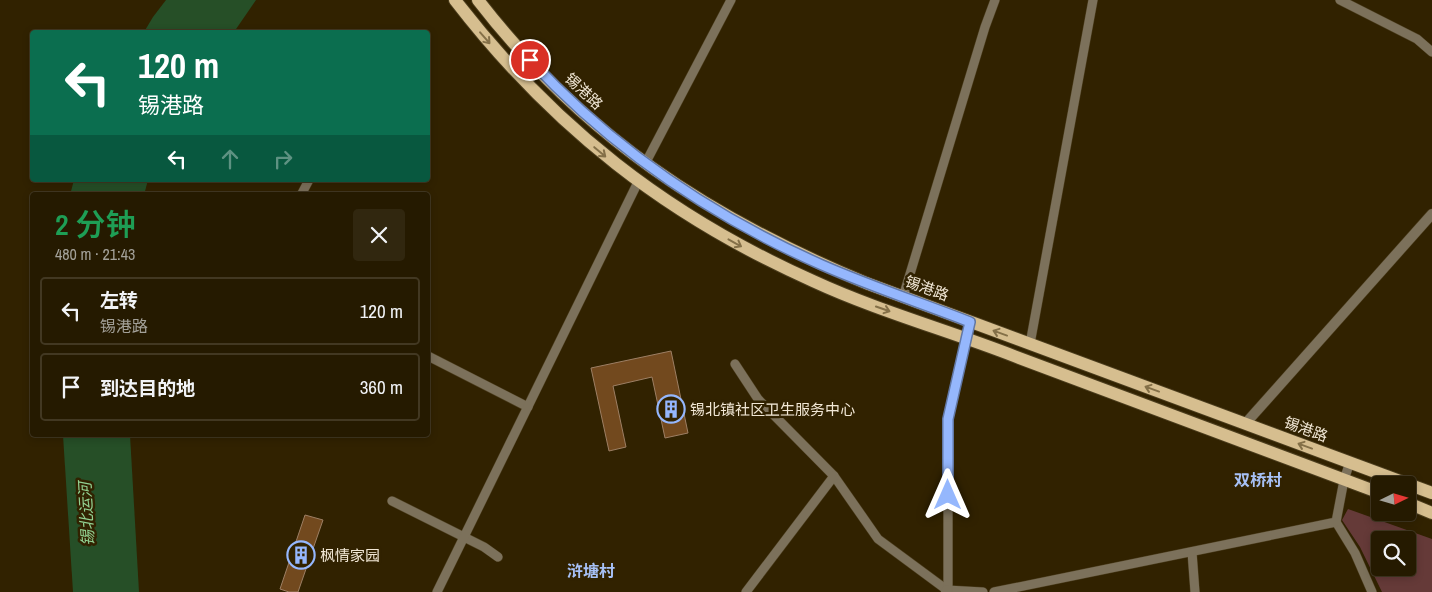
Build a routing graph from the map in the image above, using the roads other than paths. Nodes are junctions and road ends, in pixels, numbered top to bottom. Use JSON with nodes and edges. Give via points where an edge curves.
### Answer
{"nodes":[{"id":1,"x":455,"y":0,"type":"edge"},
{"id":2,"x":478,"y":0,"type":"edge"},
{"id":3,"x":731,"y":0,"type":"edge"},
{"id":4,"x":995,"y":0,"type":"edge"},
{"id":5,"x":1094,"y":0,"type":"edge"},
{"id":6,"x":1340,"y":0,"type":"edge"},
{"id":7,"x":1432,"y":52,"type":"edge"},
{"id":8,"x":646,"y":164,"type":"junction"},
{"id":9,"x":638,"y":182,"type":"junction"},
{"id":10,"x":1432,"y":214,"type":"edge"},
{"id":11,"x":903,"y":297,"type":"junction"},
{"id":12,"x":970,"y":322,"type":"junction"},
{"id":13,"x":965,"y":337,"type":"junction"},
{"id":14,"x":1030,"y":344,"type":"junction"},
{"id":15,"x":430,"y":357,"type":"edge"},
{"id":16,"x":735,"y":364,"type":"dead end"},
{"id":17,"x":528,"y":407,"type":"junction"},
{"id":18,"x":1245,"y":424,"type":"junction"},
{"id":19,"x":1350,"y":462,"type":"junction"},
{"id":20,"x":834,"y":476,"type":"junction"},
{"id":21,"x":1344,"y":480,"type":"junction"},
{"id":22,"x":1371,"y":490,"type":"edge"},
{"id":23,"x":1432,"y":493,"type":"edge"},
{"id":24,"x":392,"y":501,"type":"dead end"},
{"id":25,"x":1416,"y":507,"type":"edge"},
{"id":26,"x":1432,"y":512,"type":"edge"},
{"id":27,"x":1336,"y":522,"type":"junction"},
{"id":28,"x":464,"y":536,"type":"junction"},
{"id":29,"x":1192,"y":552,"type":"junction"},
{"id":30,"x":498,"y":557,"type":"dead end"},
{"id":31,"x":437,"y":592,"type":"edge"},
{"id":32,"x":746,"y":592,"type":"edge"},
{"id":33,"x":947,"y":592,"type":"edge"},
{"id":34,"x":983,"y":592,"type":"edge"},
{"id":35,"x":994,"y":592,"type":"edge"},
{"id":36,"x":1195,"y":592,"type":"edge"},
{"id":37,"x":1372,"y":592,"type":"edge"}],
"edges":[{"from":1,"to":9,"type":"main road","one_way":true,"via":[[539,96]]},
{"from":2,"to":8,"type":"main road","name":"锡港路","via":[[552,83]]},
{"from":3,"to":8,"type":"street"},
{"from":4,"to":11,"type":"street","via":[[984,27]]},
{"from":5,"to":14,"type":"street"},
{"from":6,"to":7,"type":"street","via":[[1417,39]]},
{"from":8,"to":11,"type":"main road","name":"锡港路","via":[[747,228],[821,264]]},
{"from":9,"to":13,"type":"main road","one_way":true,"via":[[699,222],[787,269],[859,300]]},
{"from":9,"to":17,"type":"street"},
{"from":10,"to":18,"type":"street"},
{"from":11,"to":12,"type":"main road","name":"锡港路"},
{"from":12,"to":13,"type":"street"},
{"from":14,"to":12,"type":"main road","name":"锡港路","one_way":true},
{"from":13,"to":21,"type":"main road"},
{"from":13,"to":33,"type":"street","via":[[948,419]]},
{"from":18,"to":14,"type":"main road","name":"锡港路","one_way":true},
{"from":15,"to":17,"type":"street"},
{"from":16,"to":20,"type":"street","via":[[758,399]]},
{"from":17,"to":28,"type":"street"},
{"from":19,"to":18,"type":"main road","name":"锡港路","one_way":true},
{"from":19,"to":21,"type":"street"},
{"from":19,"to":23,"type":"main road","name":"锡港路"},
{"from":20,"to":32,"type":"street"},
{"from":20,"to":33,"type":"street","via":[[878,539]]},
{"from":21,"to":22,"type":"main road"},
{"from":21,"to":27,"type":"street"},
{"from":24,"to":28,"type":"street"},
{"from":25,"to":26,"type":"main road"},
{"from":27,"to":29,"type":"street"},
{"from":27,"to":37,"type":"street"},
{"from":28,"to":30,"type":"street"},
{"from":28,"to":31,"type":"street"},
{"from":29,"to":35,"type":"street"},
{"from":29,"to":36,"type":"street"},
{"from":33,"to":34,"type":"street"}]}
